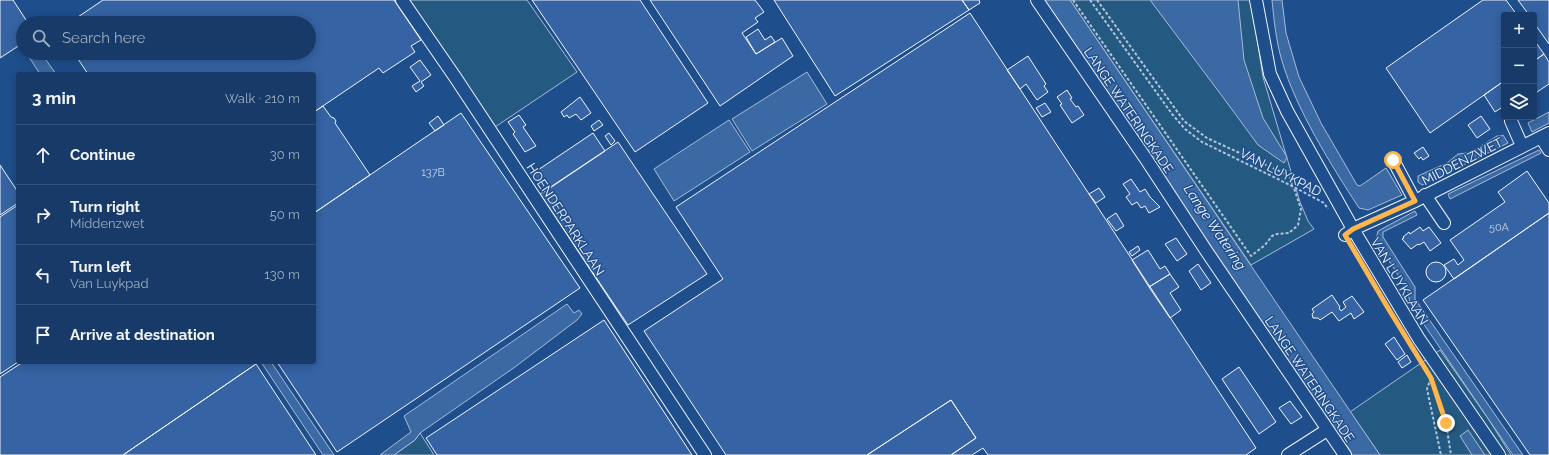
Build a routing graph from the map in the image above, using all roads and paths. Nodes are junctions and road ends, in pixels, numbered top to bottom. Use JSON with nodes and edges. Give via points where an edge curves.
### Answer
{"nodes":[{"id":1,"x":402,"y":0,"type":"edge"},
{"id":2,"x":1037,"y":0,"type":"edge"},
{"id":3,"x":1073,"y":0,"type":"edge"},
{"id":4,"x":1090,"y":0,"type":"edge"},
{"id":5,"x":1096,"y":0,"type":"edge"},
{"id":6,"x":1256,"y":0,"type":"edge"},
{"id":7,"x":1511,"y":121,"type":"dead end"},
{"id":8,"x":1545,"y":135,"type":"edge"},
{"id":9,"x":1522,"y":146,"type":"junction"},
{"id":10,"x":1549,"y":150,"type":"edge"},
{"id":11,"x":1393,"y":160,"type":"dead end"},
{"id":12,"x":1293,"y":187,"type":"junction"},
{"id":13,"x":1420,"y":198,"type":"junction"},
{"id":14,"x":1331,"y":213,"type":"dead end"},
{"id":15,"x":1444,"y":223,"type":"dead end"},
{"id":16,"x":1349,"y":232,"type":"junction"},
{"id":17,"x":1427,"y":372,"type":"dead end"},
{"id":18,"x":1431,"y":378,"type":"junction"},
{"id":19,"x":1328,"y":430,"type":"junction"},
{"id":20,"x":705,"y":455,"type":"edge"},
{"id":21,"x":1288,"y":455,"type":"edge"},
{"id":22,"x":1345,"y":455,"type":"edge"},
{"id":23,"x":1441,"y":455,"type":"edge"},
{"id":24,"x":1451,"y":455,"type":"edge"},
{"id":25,"x":1499,"y":455,"type":"edge"}],
"edges":[{"from":1,"to":20,"type":"street","name":"HOENDERPARKLAAN"},
{"from":2,"to":19,"type":"street","name":"LANGE WATERINGKADE"},
{"from":3,"to":12,"type":"path","via":[[1251,256],[1272,236],[1289,233],[1298,226],[1301,209]]},
{"from":4,"to":12,"type":"path","name":"VAN LUYKPAD","via":[[1172,114],[1186,129],[1202,142]]},
{"from":5,"to":12,"type":"path","via":[[1184,121],[1207,138],[1290,176]]},
{"from":6,"to":16,"type":"street","name":"VAN LUYKLAAN","via":[[1270,74]]},
{"from":7,"to":9,"type":"street"},
{"from":8,"to":9,"type":"street","name":"MIDDENZWET"},
{"from":8,"to":10,"type":"street"},
{"from":9,"to":13,"type":"street","name":"MIDDENZWET"},
{"from":11,"to":13,"type":"street"},
{"from":12,"to":14,"type":"path","name":"VAN LUYKPAD","via":[[1324,203]]},
{"from":13,"to":15,"type":"street"},
{"from":13,"to":16,"type":"street","name":"MIDDENZWET"},
{"from":16,"to":25,"type":"street","name":"VAN LUYKLAAN","via":[[1418,339]]},
{"from":17,"to":18,"type":"path"},
{"from":18,"to":23,"type":"path","via":[[1427,389]]},
{"from":18,"to":24,"type":"path","via":[[1446,423]]},
{"from":19,"to":21,"type":"street"},
{"from":19,"to":22,"type":"street","name":"LANGE WATERINGKADE"}]}
